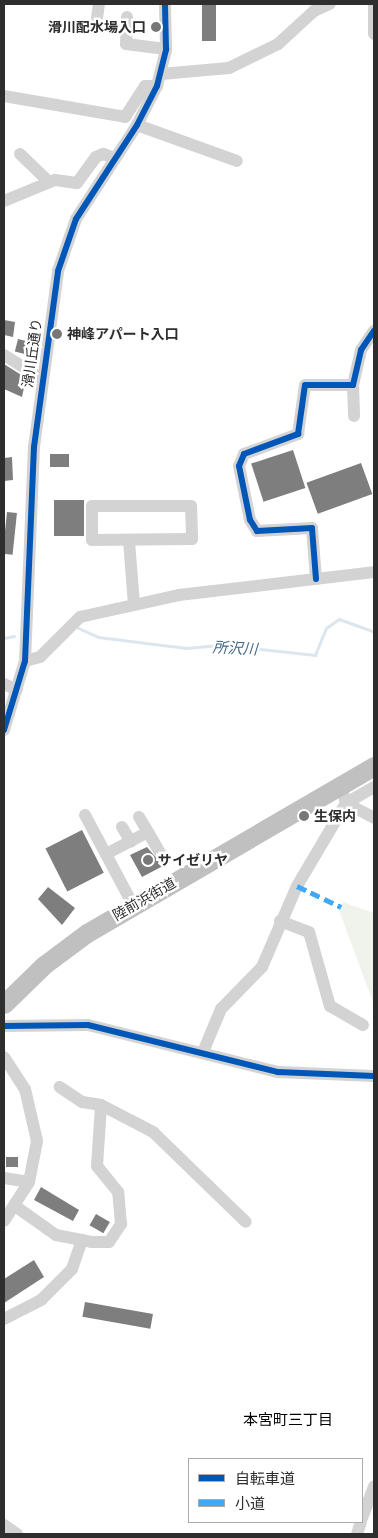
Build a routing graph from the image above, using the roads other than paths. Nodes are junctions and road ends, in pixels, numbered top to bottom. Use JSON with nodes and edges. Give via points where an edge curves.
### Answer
{"nodes":[{"id":1,"x":99,"y":4,"type":"edge"},
{"id":2,"x":164,"y":4,"type":"edge"},
{"id":3,"x":330,"y":4,"type":"edge"},
{"id":4,"x":374,"y":4,"type":"edge"},
{"id":5,"x":127,"y":17,"type":"dead end"},
{"id":6,"x":97,"y":18,"type":"dead end"},
{"id":7,"x":374,"y":34,"type":"edge"},
{"id":8,"x":166,"y":49,"type":"junction"},
{"id":9,"x":159,"y":80,"type":"junction"},
{"id":10,"x":4,"y":96,"type":"edge"},
{"id":11,"x":137,"y":125,"type":"junction"},
{"id":12,"x":20,"y":154,"type":"dead end"},
{"id":13,"x":115,"y":158,"type":"junction"},
{"id":14,"x":236,"y":161,"type":"dead end"},
{"id":15,"x":49,"y":182,"type":"junction"},
{"id":16,"x":4,"y":201,"type":"edge"},
{"id":17,"x":374,"y":331,"type":"edge"},
{"id":18,"x":4,"y":354,"type":"edge"},
{"id":19,"x":41,"y":378,"type":"junction"},
{"id":20,"x":353,"y":385,"type":"junction"},
{"id":21,"x":354,"y":416,"type":"dead end"},
{"id":22,"x":129,"y":540,"type":"junction"},
{"id":23,"x":374,"y":572,"type":"edge"},
{"id":24,"x":316,"y":579,"type":"junction"},
{"id":25,"x":134,"y":604,"type":"junction"},
{"id":26,"x":25,"y":661,"type":"junction"},
{"id":27,"x":4,"y":684,"type":"edge"},
{"id":28,"x":17,"y":690,"type":"junction"},
{"id":29,"x":4,"y":730,"type":"edge"},
{"id":30,"x":374,"y":766,"type":"edge"},
{"id":31,"x":374,"y":788,"type":"edge"},
{"id":32,"x":344,"y":794,"type":"junction"},
{"id":33,"x":85,"y":815,"type":"dead end"},
{"id":34,"x":139,"y":817,"type":"dead end"},
{"id":35,"x":374,"y":818,"type":"edge"},
{"id":36,"x":122,"y":827,"type":"dead end"},
{"id":37,"x":148,"y":832,"type":"junction"},
{"id":38,"x":131,"y":842,"type":"junction"},
{"id":39,"x":106,"y":854,"type":"junction"},
{"id":40,"x":163,"y":858,"type":"dead end"},
{"id":41,"x":133,"y":905,"type":"junction"},
{"id":42,"x":280,"y":921,"type":"junction"},
{"id":43,"x":4,"y":1004,"type":"edge"},
{"id":44,"x":363,"y":1025,"type":"dead end"},
{"id":45,"x":4,"y":1026,"type":"edge"},
{"id":46,"x":203,"y":1052,"type":"junction"},
{"id":47,"x":4,"y":1057,"type":"edge"},
{"id":48,"x":374,"y":1076,"type":"edge"},
{"id":49,"x":60,"y":1088,"type":"dead end"},
{"id":50,"x":101,"y":1105,"type":"junction"},
{"id":51,"x":4,"y":1178,"type":"edge"},
{"id":52,"x":30,"y":1182,"type":"junction"},
{"id":53,"x":15,"y":1206,"type":"junction"},
{"id":54,"x":4,"y":1221,"type":"edge"},
{"id":55,"x":246,"y":1222,"type":"dead end"},
{"id":56,"x":82,"y":1240,"type":"junction"},
{"id":57,"x":4,"y":1319,"type":"edge"},
{"id":58,"x":374,"y":1486,"type":"edge"},
{"id":59,"x":363,"y":1515,"type":"edge"},
{"id":60,"x":4,"y":1525,"type":"edge"},
{"id":61,"x":17,"y":1534,"type":"edge"}],
"edges":[{"from":1,"to":6,"type":"street"},
{"from":2,"to":8,"type":"street","name":"滑川丘通り"},
{"from":3,"to":9,"type":"street","via":[[314,11],[278,44],[229,68]]},
{"from":4,"to":7,"type":"street"},
{"from":5,"to":8,"type":"street","via":[[126,44]]},
{"from":8,"to":9,"type":"street","name":"滑川丘通り"},
{"from":9,"to":10,"type":"street","via":[[144,86],[125,117]]},
{"from":9,"to":11,"type":"street","name":"滑川丘通り"},
{"from":11,"to":13,"type":"street","name":"滑川丘通り"},
{"from":11,"to":14,"type":"street"},
{"from":12,"to":15,"type":"street"},
{"from":13,"to":15,"type":"street","via":[[103,154],[96,157],[77,183]]},
{"from":13,"to":19,"type":"street","name":"滑川丘通り","via":[[66,243]]},
{"from":15,"to":16,"type":"street"},
{"from":17,"to":20,"type":"street","via":[[361,350]]},
{"from":18,"to":19,"type":"street"},
{"from":19,"to":26,"type":"street","name":"滑川丘通り"},
{"from":20,"to":21,"type":"street"},
{"from":20,"to":24,"type":"street","via":[[306,385],[298,434],[244,454],[239,466],[250,520],[257,531],[312,528]]},
{"from":22,"to":22,"type":"street","via":[[92,540],[92,506],[191,506],[192,539]]},
{"from":22,"to":25,"type":"street"},
{"from":23,"to":24,"type":"street"},
{"from":24,"to":25,"type":"street"},
{"from":25,"to":26,"type":"street","via":[[80,616],[40,657]]},
{"from":26,"to":28,"type":"street","name":"滑川丘通り"},
{"from":27,"to":28,"type":"street"},
{"from":28,"to":29,"type":"street","name":"滑川丘通り"},
{"from":30,"to":32,"type":"highway","name":"陸前浜街道"},
{"from":31,"to":32,"type":"street"},
{"from":32,"to":35,"type":"street"},
{"from":32,"to":41,"type":"highway","name":"陸前浜街道"},
{"from":32,"to":42,"type":"street"},
{"from":33,"to":39,"type":"street"},
{"from":34,"to":37,"type":"street"},
{"from":36,"to":38,"type":"street"},
{"from":37,"to":38,"type":"street"},
{"from":37,"to":40,"type":"street"},
{"from":38,"to":39,"type":"street"},
{"from":39,"to":41,"type":"street"},
{"from":41,"to":43,"type":"highway","name":"陸前浜街道","via":[[62,950]]},
{"from":42,"to":44,"type":"street","via":[[309,932],[330,1006]]},
{"from":42,"to":46,"type":"street","via":[[262,967],[221,1009]]},
{"from":45,"to":46,"type":"street","via":[[88,1025]]},
{"from":46,"to":48,"type":"street","via":[[278,1072]]},
{"from":47,"to":52,"type":"street","via":[[25,1089],[34,1119],[37,1141]]},
{"from":49,"to":50,"type":"street","via":[[82,1102]]},
{"from":50,"to":55,"type":"street","via":[[153,1132]]},
{"from":50,"to":56,"type":"street","via":[[97,1166],[118,1192],[121,1224],[109,1242]]},
{"from":51,"to":52,"type":"street"},
{"from":52,"to":53,"type":"street"},
{"from":53,"to":54,"type":"street"},
{"from":53,"to":56,"type":"street","via":[[56,1234]]},
{"from":56,"to":57,"type":"street","via":[[72,1269],[41,1300]]},
{"from":58,"to":59,"type":"street"},
{"from":60,"to":61,"type":"street"}]}
